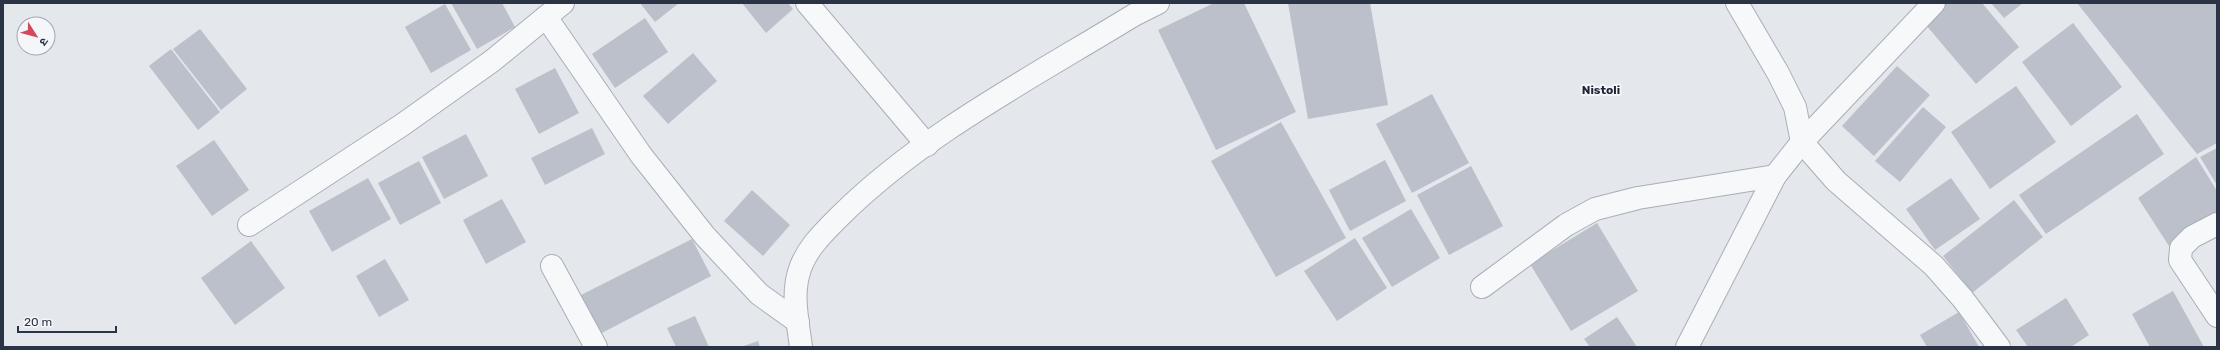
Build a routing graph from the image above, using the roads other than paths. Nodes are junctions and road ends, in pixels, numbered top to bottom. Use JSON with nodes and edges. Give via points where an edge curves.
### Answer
{"nodes":[{"id":1,"x":807,"y":3,"type":"edge"},
{"id":2,"x":1158,"y":3,"type":"edge"},
{"id":3,"x":1737,"y":3,"type":"edge"},
{"id":4,"x":1934,"y":3,"type":"edge"},
{"id":5,"x":554,"y":8,"type":"edge"},
{"id":6,"x":1802,"y":142,"type":"junction"},
{"id":7,"x":927,"y":145,"type":"junction"},
{"id":8,"x":1775,"y":176,"type":"junction"},
{"id":9,"x":2217,"y":224,"type":"edge"},
{"id":10,"x":249,"y":225,"type":"dead end"},
{"id":11,"x":552,"y":266,"type":"dead end"},
{"id":12,"x":1482,"y":287,"type":"dead end"},
{"id":13,"x":2217,"y":316,"type":"edge"},
{"id":14,"x":798,"y":322,"type":"junction"},
{"id":15,"x":596,"y":347,"type":"edge"},
{"id":16,"x":801,"y":347,"type":"edge"},
{"id":17,"x":1687,"y":347,"type":"edge"},
{"id":18,"x":1998,"y":347,"type":"edge"}],
"edges":[{"from":1,"to":7,"type":"street"},
{"from":2,"to":7,"type":"street","via":[[1134,15],[956,124]]},
{"from":3,"to":6,"type":"street","via":[[1778,73],[1795,108]]},
{"from":4,"to":6,"type":"street"},
{"from":5,"to":10,"type":"street","via":[[492,61],[402,125]]},
{"from":5,"to":14,"type":"street","via":[[641,155],[705,236],[759,294]]},
{"from":6,"to":8,"type":"street"},
{"from":6,"to":18,"type":"street","via":[[1836,181],[1934,266],[1963,299]]},
{"from":7,"to":14,"type":"street","via":[[859,198],[816,240],[800,269],[796,298]]},
{"from":8,"to":12,"type":"street","via":[[1638,198],[1595,209],[1566,225]]},
{"from":8,"to":17,"type":"street"},
{"from":9,"to":13,"type":"street","via":[[2180,248],[2180,260]]},
{"from":11,"to":15,"type":"street"},
{"from":14,"to":16,"type":"street"}]}
